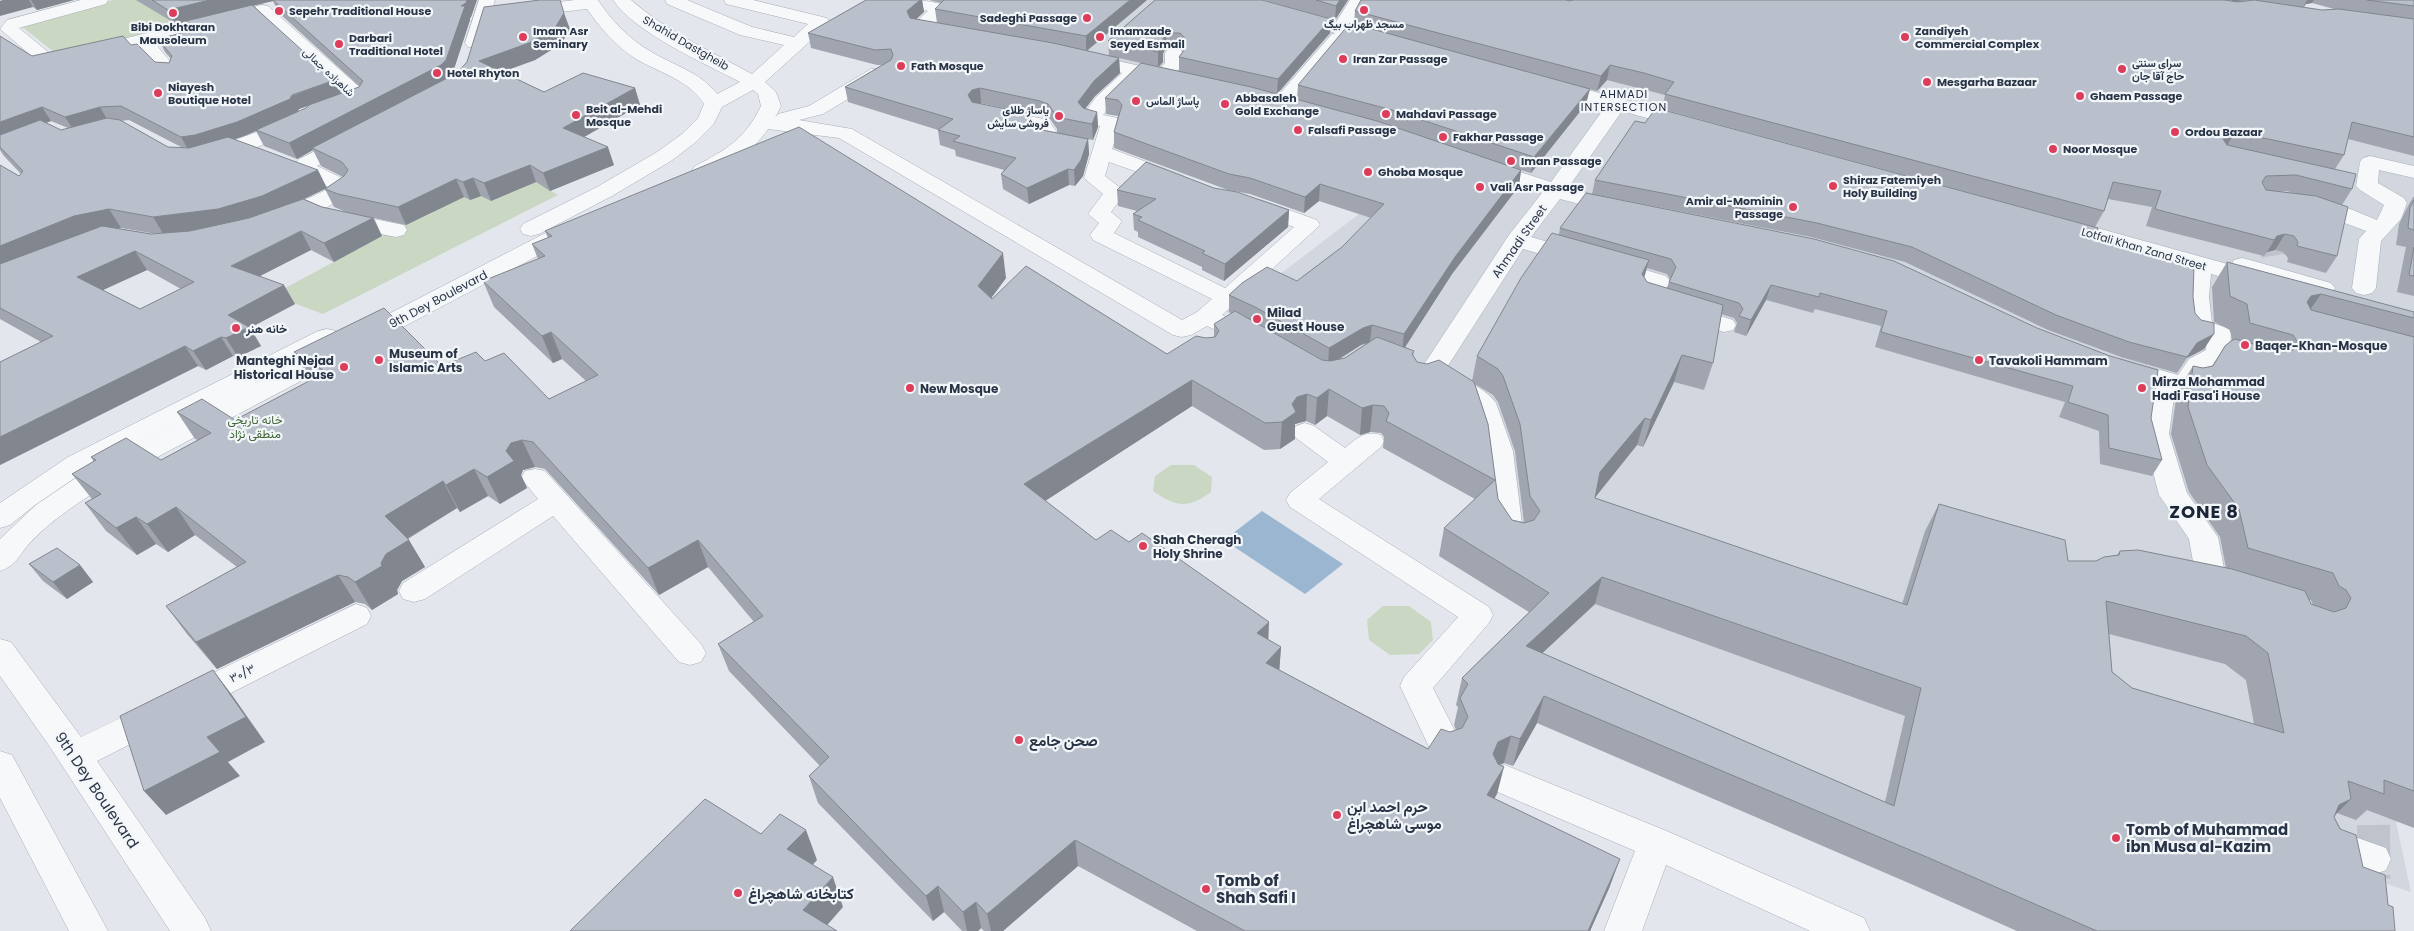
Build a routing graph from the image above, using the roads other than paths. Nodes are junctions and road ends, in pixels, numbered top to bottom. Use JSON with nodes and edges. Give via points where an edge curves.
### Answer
{"nodes":[{"id":1,"x":100,"y":0,"type":"edge"},
{"id":2,"x":621,"y":0,"type":"edge"},
{"id":3,"x":673,"y":0,"type":"edge"},
{"id":4,"x":732,"y":0,"type":"edge"},
{"id":5,"x":1268,"y":0,"type":"edge"},
{"id":6,"x":1358,"y":0,"type":"edge"},
{"id":7,"x":591,"y":1,"type":"edge"},
{"id":8,"x":1245,"y":1,"type":"edge"},
{"id":9,"x":919,"y":2,"type":"edge"},
{"id":10,"x":493,"y":11,"type":"edge"},
{"id":11,"x":1340,"y":29,"type":"junction"},
{"id":12,"x":944,"y":31,"type":"edge"},
{"id":13,"x":143,"y":39,"type":"junction"},
{"id":14,"x":24,"y":40,"type":"junction"},
{"id":15,"x":1402,"y":41,"type":"edge"},
{"id":16,"x":796,"y":44,"type":"junction"},
{"id":17,"x":1109,"y":44,"type":"edge"},
{"id":18,"x":0,"y":46,"type":"edge"},
{"id":19,"x":1064,"y":53,"type":"edge"},
{"id":20,"x":1174,"y":53,"type":"dead end"},
{"id":21,"x":1090,"y":60,"type":"junction"},
{"id":22,"x":468,"y":62,"type":"edge"},
{"id":23,"x":885,"y":69,"type":"edge"},
{"id":24,"x":169,"y":71,"type":"edge"},
{"id":25,"x":1136,"y":71,"type":"junction"},
{"id":26,"x":1162,"y":76,"type":"junction"},
{"id":27,"x":1537,"y":77,"type":"edge"},
{"id":28,"x":754,"y":82,"type":"junction"},
{"id":29,"x":1188,"y":82,"type":"edge"},
{"id":30,"x":1281,"y":103,"type":"edge"},
{"id":31,"x":714,"y":104,"type":"junction"},
{"id":32,"x":981,"y":111,"type":"edge"},
{"id":33,"x":1610,"y":114,"type":"dead end"},
{"id":34,"x":764,"y":123,"type":"junction"},
{"id":35,"x":1708,"y":124,"type":"edge"},
{"id":36,"x":364,"y":132,"type":"edge"},
{"id":37,"x":241,"y":146,"type":"junction"},
{"id":38,"x":1102,"y":150,"type":"junction"},
{"id":39,"x":194,"y":159,"type":"edge"},
{"id":40,"x":286,"y":162,"type":"junction"},
{"id":41,"x":1472,"y":162,"type":"edge"},
{"id":42,"x":2414,"y":172,"type":"edge"},
{"id":43,"x":682,"y":180,"type":"edge"},
{"id":44,"x":1195,"y":187,"type":"edge"},
{"id":45,"x":1555,"y":191,"type":"junction"},
{"id":46,"x":1232,"y":200,"type":"edge"},
{"id":47,"x":2290,"y":201,"type":"edge"},
{"id":48,"x":628,"y":204,"type":"edge"},
{"id":49,"x":311,"y":207,"type":"junction"},
{"id":50,"x":1635,"y":211,"type":"edge"},
{"id":51,"x":260,"y":227,"type":"edge"},
{"id":52,"x":2379,"y":228,"type":"junction"},
{"id":53,"x":396,"y":230,"type":"dead end"},
{"id":54,"x":1517,"y":240,"type":"junction"},
{"id":55,"x":2201,"y":265,"type":"junction"},
{"id":56,"x":2353,"y":296,"type":"junction"},
{"id":57,"x":1227,"y":298,"type":"junction"},
{"id":58,"x":1206,"y":317,"type":"junction"},
{"id":59,"x":1724,"y":325,"type":"edge"},
{"id":60,"x":1182,"y":330,"type":"junction"},
{"id":61,"x":1270,"y":345,"type":"edge"},
{"id":62,"x":1199,"y":350,"type":"edge"},
{"id":63,"x":2218,"y":355,"type":"junction"},
{"id":64,"x":2101,"y":360,"type":"edge"},
{"id":65,"x":1406,"y":363,"type":"edge"},
{"id":66,"x":2243,"y":363,"type":"edge"},
{"id":67,"x":1428,"y":376,"type":"junction"},
{"id":68,"x":2164,"y":380,"type":"junction"},
{"id":69,"x":1305,"y":432,"type":"dead end"},
{"id":70,"x":1371,"y":441,"type":"dead end"},
{"id":71,"x":1346,"y":462,"type":"junction"},
{"id":72,"x":535,"y":478,"type":"dead end"},
{"id":73,"x":556,"y":501,"type":"junction"},
{"id":74,"x":0,"y":518,"type":"edge"},
{"id":75,"x":1517,"y":538,"type":"edge"},
{"id":76,"x":0,"y":560,"type":"edge"},
{"id":77,"x":2211,"y":585,"type":"edge"},
{"id":78,"x":414,"y":591,"type":"dead end"},
{"id":79,"x":356,"y":616,"type":"dead end"},
{"id":80,"x":0,"y":651,"type":"edge"},
{"id":81,"x":690,"y":653,"type":"dead end"},
{"id":82,"x":1444,"y":743,"type":"edge"},
{"id":83,"x":74,"y":756,"type":"junction"},
{"id":84,"x":0,"y":765,"type":"edge"},
{"id":85,"x":1505,"y":780,"type":"edge"},
{"id":86,"x":1656,"y":843,"type":"junction"},
{"id":87,"x":2326,"y":843,"type":"edge"},
{"id":88,"x":2374,"y":876,"type":"edge"},
{"id":89,"x":89,"y":931,"type":"edge"},
{"id":90,"x":192,"y":931,"type":"edge"},
{"id":91,"x":1623,"y":931,"type":"edge"},
{"id":92,"x":1851,"y":931,"type":"edge"}],
"edges":[{"from":1,"to":14,"type":"street","via":[[8,28]]},
{"from":2,"to":28,"type":"street","name":"Shahid Dastgheib","via":[[644,20]]},
{"from":3,"to":16,"type":"street","via":[[746,31]]},
{"from":4,"to":16,"type":"street","via":[[791,15],[830,15]]},
{"from":5,"to":11,"type":"street"},
{"from":6,"to":11,"type":"street"},
{"from":7,"to":10,"type":"street"},
{"from":7,"to":31,"type":"street","via":[[620,37],[705,89]]},
{"from":8,"to":11,"type":"street"},
{"from":9,"to":12,"type":"street","via":[[940,9],[919,27]]},
{"from":10,"to":22,"type":"street"},
{"from":11,"to":15,"type":"street"},
{"from":11,"to":30,"type":"street"},
{"from":13,"to":14,"type":"street","via":[[53,60],[47,60]]},
{"from":13,"to":24,"type":"street"},
{"from":13,"to":37,"type":"street","name":"شاهزاده جمالی","via":[[270,8],[358,96],[311,113]]},
{"from":14,"to":18,"type":"street"},
{"from":16,"to":28,"type":"street"},
{"from":17,"to":21,"type":"street"},
{"from":19,"to":21,"type":"street"},
{"from":20,"to":26,"type":"street","via":[[1174,64]]},
{"from":21,"to":25,"type":"street"},
{"from":23,"to":34,"type":"street","via":[[816,110]]},
{"from":25,"to":26,"type":"street"},
{"from":25,"to":38,"type":"street","via":[[1103,101],[1091,118],[1111,122]]},
{"from":26,"to":29,"type":"street"},
{"from":27,"to":35,"type":"street"},
{"from":28,"to":31,"type":"street"},
{"from":28,"to":34,"type":"street","via":[[767,92],[771,106]]},
{"from":31,"to":74,"type":"street","name":"9th Dey Boulevard","via":[[703,124],[677,148],[647,168],[394,302],[78,463]]},
{"from":32,"to":38,"type":"street","via":[[1041,124],[1046,131],[1041,138]]},
{"from":33,"to":45,"type":"street","name":"Ahmadi Street"},
{"from":34,"to":43,"type":"street","via":[[756,135],[733,154]]},
{"from":34,"to":60,"type":"street","via":[[845,133]]},
{"from":36,"to":40,"type":"street","via":[[306,162]]},
{"from":37,"to":39,"type":"street","name":"شاهزاده جمالی"},
{"from":37,"to":40,"type":"street"},
{"from":38,"to":44,"type":"street"},
{"from":38,"to":57,"type":"street","via":[[1094,178],[1115,192],[1099,214],[1111,221],[1101,235]]},
{"from":40,"to":49,"type":"street","via":[[343,186],[344,189]]},
{"from":41,"to":45,"type":"street"},
{"from":42,"to":52,"type":"street","via":[[2370,162],[2357,184],[2396,203],[2390,219]]},
{"from":45,"to":50,"type":"street"},
{"from":45,"to":54,"type":"street","name":"Ahmadi Street"},
{"from":46,"to":57,"type":"street","via":[[1308,225]]},
{"from":47,"to":52,"type":"street","via":[[2333,211]]},
{"from":48,"to":76,"type":"street","name":"9th Dey Boulevard","via":[[556,236],[102,474],[49,509],[10,545]]},
{"from":49,"to":51,"type":"street"},
{"from":49,"to":53,"type":"street","via":[[340,219]]},
{"from":52,"to":56,"type":"street","via":[[2370,239]]},
{"from":54,"to":59,"type":"street","via":[[1658,281],[1648,301]]},
{"from":54,"to":67,"type":"street","name":"Ahmadi Street"},
{"from":55,"to":56,"type":"street","name":"Lotfali Khan Zand Street"},
{"from":55,"to":56,"type":"street","name":"Lotfali Khan Zand Street","via":[[2042,215]]},
{"from":55,"to":63,"type":"street","via":[[2197,297],[2200,327],[2219,334]]},
{"from":57,"to":58,"type":"street"},
{"from":58,"to":60,"type":"street"},
{"from":58,"to":61,"type":"street","via":[[1245,331]]},
{"from":60,"to":62,"type":"street"},
{"from":63,"to":66,"type":"street"},
{"from":63,"to":68,"type":"street","via":[[2204,358],[2190,375],[2188,385]]},
{"from":64,"to":68,"type":"street"},
{"from":65,"to":67,"type":"street"},
{"from":67,"to":75,"type":"street","via":[[1482,403],[1499,450],[1508,526]]},
{"from":68,"to":77,"type":"street","via":[[2156,434],[2173,496],[2203,537]]},
{"from":69,"to":71,"type":"street"},
{"from":70,"to":71,"type":"street"},
{"from":71,"to":82,"type":"street","via":[[1300,500],[1478,615],[1416,686]]},
{"from":72,"to":73,"type":"street"},
{"from":73,"to":78,"type":"street"},
{"from":73,"to":81,"type":"street"},
{"from":79,"to":83,"type":"street","name":"۳۰/۳"},
{"from":80,"to":83,"type":"street","name":"9th Dey Boulevard"},
{"from":83,"to":90,"type":"street","name":"9th Dey Boulevard"},
{"from":84,"to":89,"type":"street"},
{"from":85,"to":86,"type":"street"},
{"from":86,"to":91,"type":"street"},
{"from":86,"to":92,"type":"street"},
{"from":87,"to":88,"type":"street"}]}
